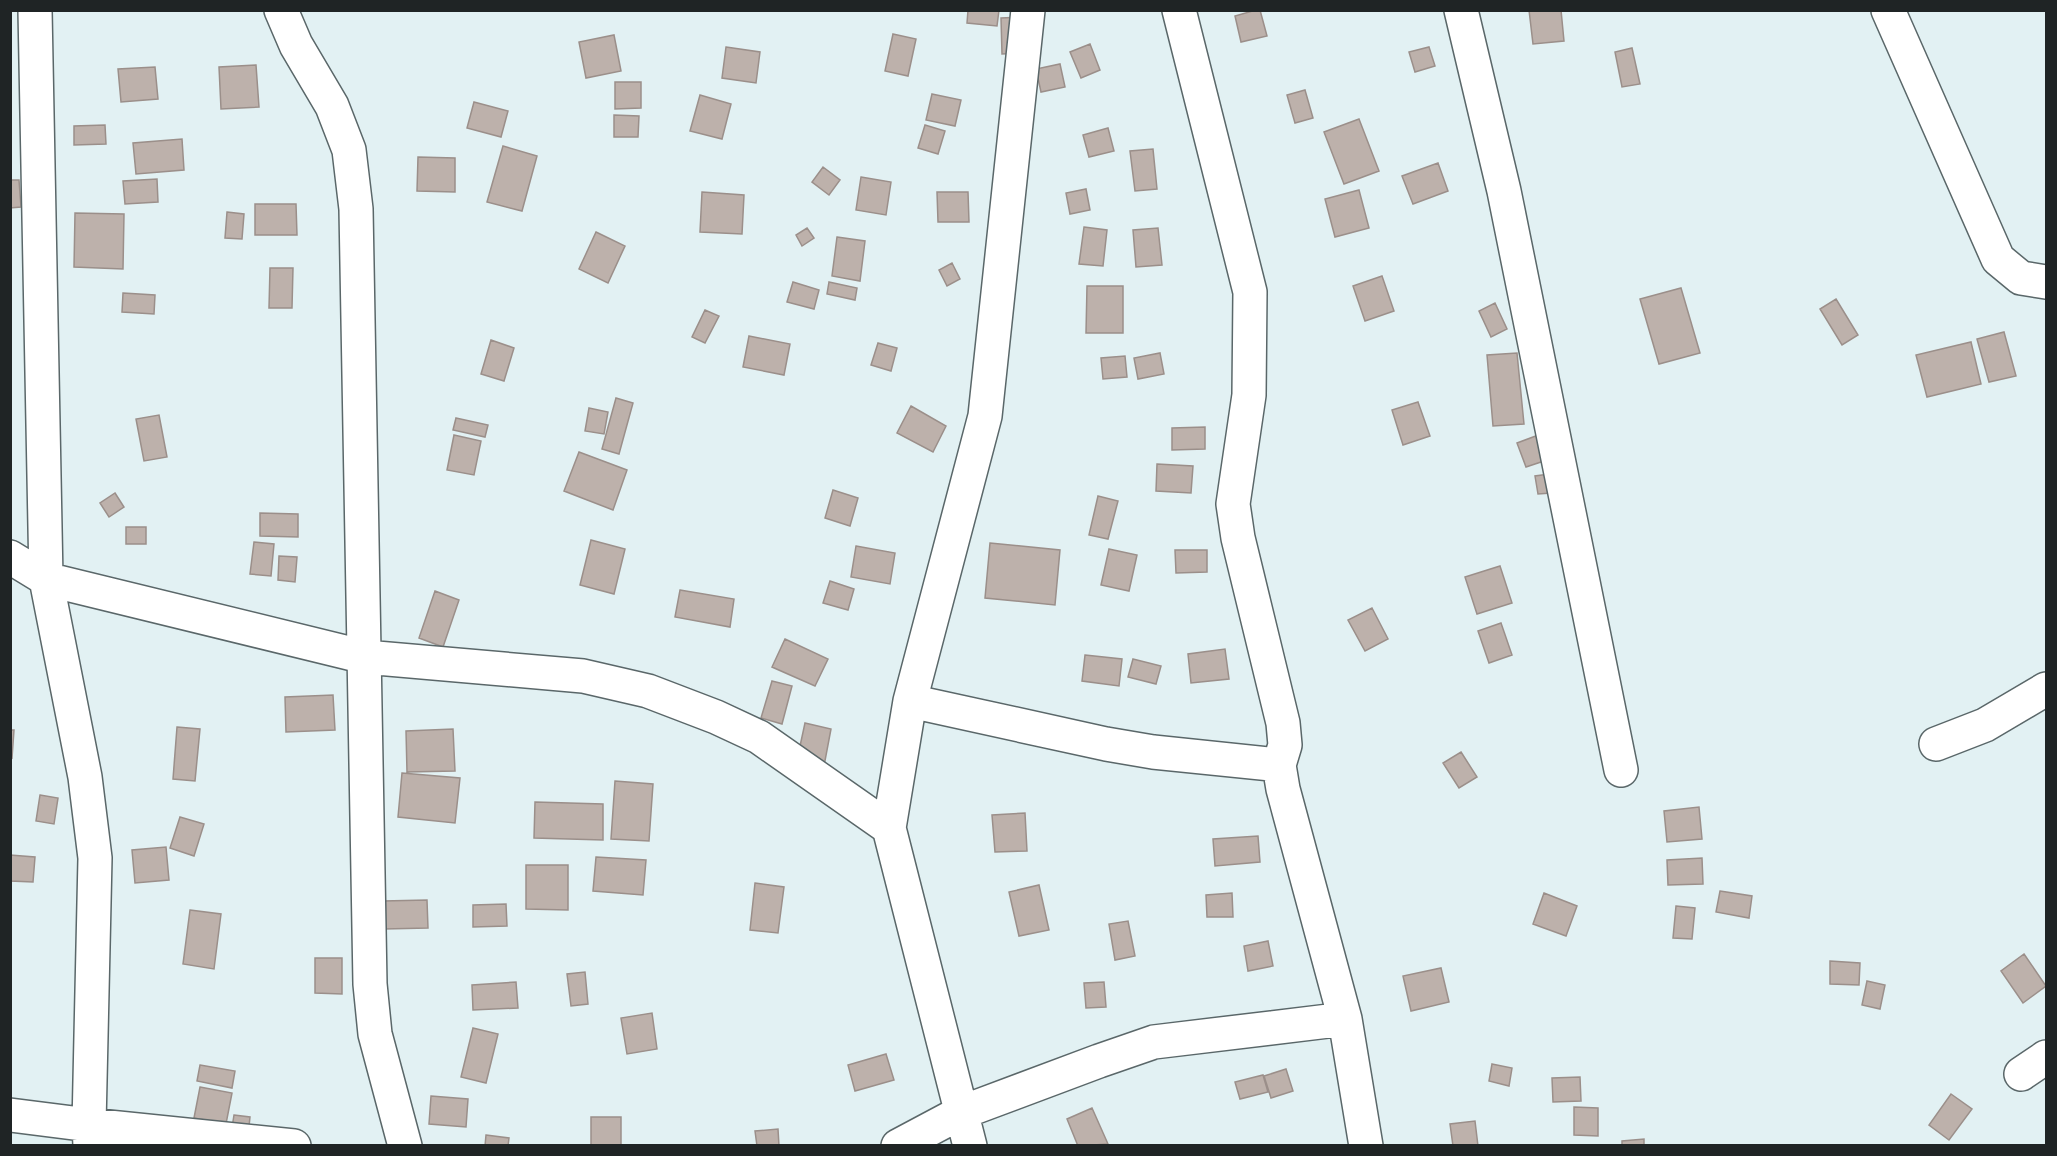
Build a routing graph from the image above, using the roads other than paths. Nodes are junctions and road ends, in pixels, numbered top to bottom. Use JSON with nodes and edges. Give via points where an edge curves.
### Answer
{"nodes":[{"id":1,"x":35,"y":10,"type":"edge"},
{"id":2,"x":281,"y":10,"type":"edge"},
{"id":3,"x":1028,"y":10,"type":"edge"},
{"id":4,"x":1179,"y":10,"type":"edge"},
{"id":5,"x":1461,"y":10,"type":"edge"},
{"id":6,"x":1888,"y":10,"type":"edge"},
{"id":7,"x":2046,"y":282,"type":"edge"},
{"id":8,"x":10,"y":557,"type":"edge"},
{"id":9,"x":46,"y":579,"type":"junction"},
{"id":10,"x":365,"y":657,"type":"junction"},
{"id":11,"x":2046,"y":689,"type":"edge"},
{"id":12,"x":910,"y":701,"type":"junction"},
{"id":13,"x":1936,"y":744,"type":"dead end"},
{"id":14,"x":1279,"y":765,"type":"junction"},
{"id":15,"x":1621,"y":770,"type":"dead end"},
{"id":16,"x":889,"y":828,"type":"junction"},
{"id":17,"x":1345,"y":1018,"type":"junction"},
{"id":18,"x":960,"y":1113,"type":"junction"},
{"id":19,"x":10,"y":1115,"type":"edge"},
{"id":20,"x":89,"y":1135,"type":"edge"},
{"id":21,"x":294,"y":1146,"type":"edge"},
{"id":22,"x":405,"y":1146,"type":"edge"},
{"id":23,"x":898,"y":1146,"type":"edge"},
{"id":24,"x":970,"y":1146,"type":"edge"},
{"id":25,"x":1366,"y":1146,"type":"edge"}],
"edges":[{"from":1,"to":9,"type":"street"},
{"from":2,"to":10,"type":"street","via":[[296,45],[332,106],[349,150],[356,209]]},
{"from":3,"to":12,"type":"street","via":[[985,416]]},
{"from":4,"to":14,"type":"street","via":[[1250,292],[1249,395],[1233,504],[1283,723],[1285,745]]},
{"from":5,"to":15,"type":"street","via":[[1504,191]]},
{"from":6,"to":7,"type":"street","via":[[1998,259],[2021,278]]},
{"from":8,"to":9,"type":"street"},
{"from":9,"to":10,"type":"street"},
{"from":9,"to":20,"type":"street","via":[[85,777],[95,858]]},
{"from":10,"to":16,"type":"street","via":[[583,676],[648,691],[759,737]]},
{"from":10,"to":22,"type":"street","via":[[370,984],[375,1034]]},
{"from":11,"to":13,"type":"street","via":[[1985,725]]},
{"from":12,"to":14,"type":"street","via":[[1144,751]]},
{"from":12,"to":16,"type":"street"},
{"from":14,"to":17,"type":"street"},
{"from":16,"to":18,"type":"street"},
{"from":17,"to":18,"type":"street","via":[[1154,1042]]},
{"from":17,"to":25,"type":"street"},
{"from":18,"to":23,"type":"street"},
{"from":18,"to":24,"type":"street"},
{"from":19,"to":20,"type":"street"},
{"from":20,"to":21,"type":"street"}]}
